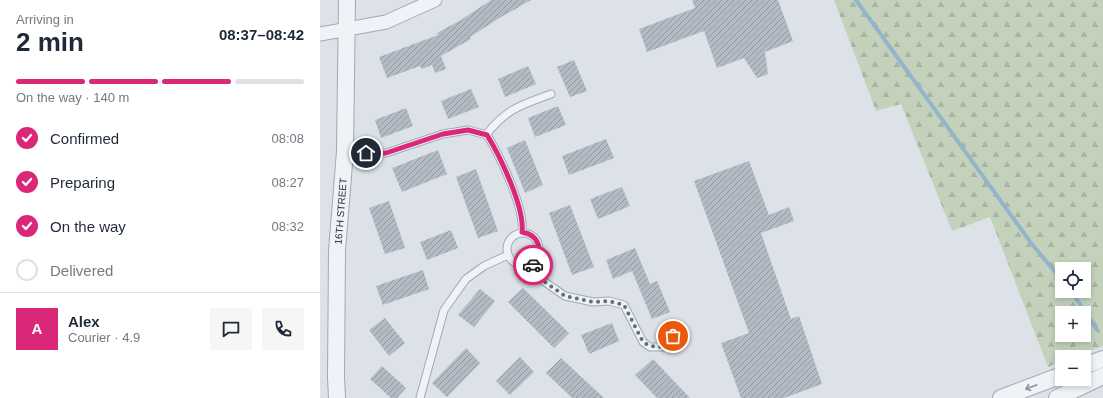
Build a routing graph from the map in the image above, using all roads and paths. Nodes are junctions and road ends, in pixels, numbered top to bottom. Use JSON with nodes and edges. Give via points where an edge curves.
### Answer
{"nodes":[{"id":1,"x":347,"y":0,"type":"edge"},
{"id":2,"x":435,"y":0,"type":"edge"},
{"id":3,"x":347,"y":28,"type":"junction"},
{"id":4,"x":320,"y":34,"type":"edge"},
{"id":5,"x":551,"y":94,"type":"dead end"},
{"id":6,"x":486,"y":135,"type":"junction"},
{"id":7,"x":345,"y":151,"type":"junction"},
{"id":8,"x":522,"y":232,"type":"junction"},
{"id":9,"x":508,"y":255,"type":"junction"},
{"id":10,"x":531,"y":263,"type":"junction"},
{"id":11,"x":673,"y":336,"type":"dead end"},
{"id":12,"x":1103,"y":359,"type":"edge"},
{"id":13,"x":1091,"y":363,"type":"edge"},
{"id":14,"x":1103,"y":376,"type":"edge"},
{"id":15,"x":1055,"y":379,"type":"edge"},
{"id":16,"x":337,"y":398,"type":"edge"},
{"id":17,"x":420,"y":398,"type":"edge"},
{"id":18,"x":1001,"y":398,"type":"edge"},
{"id":19,"x":1057,"y":398,"type":"edge"}],
"edges":[{"from":1,"to":3,"type":"street","name":"16TH STREET"},
{"from":2,"to":3,"type":"street","via":[[386,22]]},
{"from":3,"to":4,"type":"street"},
{"from":3,"to":7,"type":"street","name":"16TH STREET"},
{"from":5,"to":6,"type":"lane","via":[[506,114]]},
{"from":6,"to":7,"type":"lane","via":[[468,130],[443,134],[386,153]]},
{"from":6,"to":8,"type":"lane","via":[[504,166],[520,212]]},
{"from":7,"to":16,"type":"street","name":"16TH STREET","via":[[338,251]]},
{"from":8,"to":9,"type":"lane","via":[[508,241]]},
{"from":8,"to":10,"type":"lane","via":[[530,234],[538,243],[539,252]]},
{"from":9,"to":10,"type":"lane","via":[[519,264]]},
{"from":9,"to":17,"type":"lane","via":[[484,266],[466,279],[444,310]]},
{"from":10,"to":11,"type":"lane","via":[[542,280],[565,296],[624,305],[643,342],[650,346],[662,347]]},
{"from":12,"to":13,"type":"street"},
{"from":14,"to":19,"type":"street"},
{"from":15,"to":18,"type":"street","one_way":true}]}
